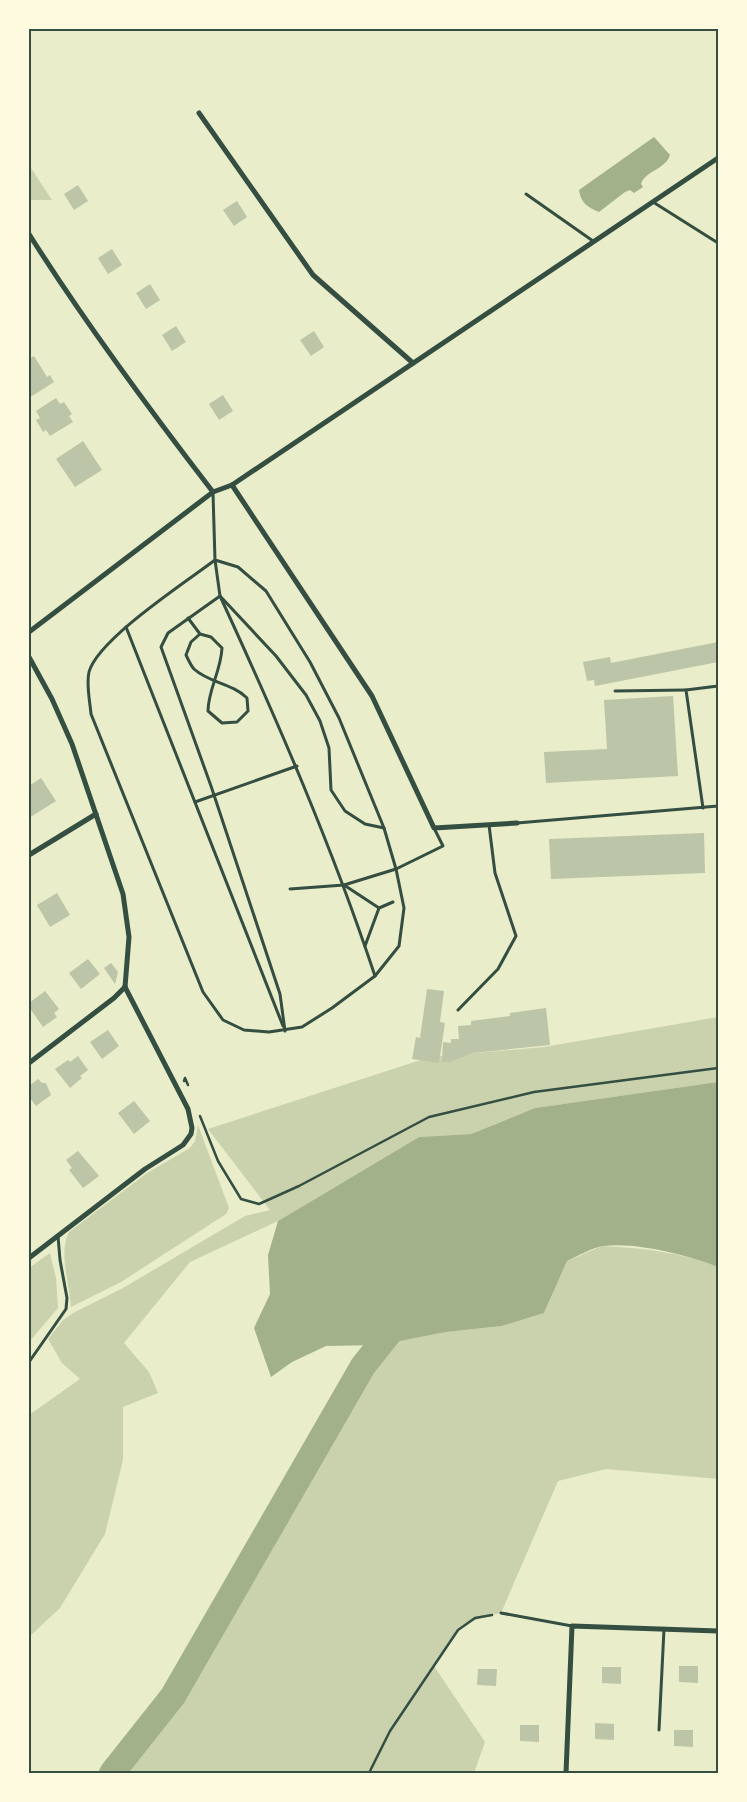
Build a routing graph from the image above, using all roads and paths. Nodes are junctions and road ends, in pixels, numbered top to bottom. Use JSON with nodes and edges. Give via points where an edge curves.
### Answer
{"nodes":[{"id":1,"x":199,"y":113,"type":"dead end"},
{"id":2,"x":718,"y":158,"type":"edge"},
{"id":3,"x":526,"y":194,"type":"dead end"},
{"id":4,"x":652,"y":202,"type":"junction"},
{"id":5,"x":29,"y":234,"type":"edge"},
{"id":6,"x":594,"y":242,"type":"junction"},
{"id":7,"x":718,"y":244,"type":"edge"},
{"id":8,"x":413,"y":363,"type":"junction"},
{"id":9,"x":232,"y":485,"type":"junction"},
{"id":10,"x":213,"y":492,"type":"junction"},
{"id":11,"x":215,"y":560,"type":"junction"},
{"id":12,"x":220,"y":596,"type":"junction"},
{"id":13,"x":188,"y":618,"type":"junction"},
{"id":14,"x":126,"y":627,"type":"junction"},
{"id":15,"x":29,"y":632,"type":"edge"},
{"id":16,"x":200,"y":634,"type":"junction"},
{"id":17,"x":29,"y":657,"type":"edge"},
{"id":18,"x":216,"y":681,"type":"junction"},
{"id":19,"x":718,"y":686,"type":"edge"},
{"id":20,"x":686,"y":690,"type":"junction"},
{"id":21,"x":615,"y":691,"type":"dead end"},
{"id":22,"x":297,"y":766,"type":"junction"},
{"id":23,"x":214,"y":796,"type":"junction"},
{"id":24,"x":195,"y":802,"type":"junction"},
{"id":25,"x":718,"y":806,"type":"edge"},
{"id":26,"x":703,"y":808,"type":"junction"},
{"id":27,"x":96,"y":814,"type":"junction"},
{"id":28,"x":517,"y":823,"type":"joint"},
{"id":29,"x":488,"y":826,"type":"junction"},
{"id":30,"x":384,"y":828,"type":"junction"},
{"id":31,"x":434,"y":828,"type":"junction"},
{"id":32,"x":29,"y":855,"type":"edge"},
{"id":33,"x":396,"y":870,"type":"junction"},
{"id":34,"x":344,"y":885,"type":"junction"},
{"id":35,"x":290,"y":890,"type":"dead end"},
{"id":36,"x":393,"y":902,"type":"dead end"},
{"id":37,"x":379,"y":908,"type":"junction"},
{"id":38,"x":365,"y":946,"type":"junction"},
{"id":39,"x":375,"y":976,"type":"junction"},
{"id":40,"x":126,"y":987,"type":"junction"},
{"id":41,"x":458,"y":1010,"type":"dead end"},
{"id":42,"x":285,"y":1031,"type":"junction"},
{"id":43,"x":29,"y":1062,"type":"edge"},
{"id":44,"x":718,"y":1068,"type":"edge"},
{"id":45,"x":188,"y":1086,"type":"dead end"},
{"id":46,"x":180,"y":1093,"type":"junction"},
{"id":47,"x":198,"y":1111,"type":"dead end"},
{"id":48,"x":58,"y":1236,"type":"junction"},
{"id":49,"x":29,"y":1258,"type":"edge"},
{"id":50,"x":29,"y":1362,"type":"edge"},
{"id":51,"x":501,"y":1613,"type":"joint"},
{"id":52,"x":572,"y":1626,"type":"junction"},
{"id":53,"x":664,"y":1629,"type":"junction"},
{"id":54,"x":718,"y":1631,"type":"edge"},
{"id":55,"x":659,"y":1730,"type":"dead end"},
{"id":56,"x":369,"y":1773,"type":"edge"},
{"id":57,"x":566,"y":1773,"type":"edge"}],
"edges":[{"from":1,"to":8,"type":"street","via":[[313,275]]},
{"from":2,"to":4,"type":"street"},
{"from":3,"to":6,"type":"lane"},
{"from":4,"to":6,"type":"street"},
{"from":4,"to":7,"type":"lane"},
{"from":5,"to":10,"type":"street","via":[[78,309]]},
{"from":6,"to":8,"type":"street"},
{"from":8,"to":9,"type":"street"},
{"from":9,"to":10,"type":"street"},
{"from":9,"to":31,"type":"street","via":[[372,696]]},
{"from":10,"to":11,"type":"lane"},
{"from":10,"to":15,"type":"street"},
{"from":11,"to":12,"type":"lane"},
{"from":11,"to":14,"type":"lane"},
{"from":11,"to":30,"type":"lane","via":[[238,567],[266,591],[340,718]]},
{"from":12,"to":13,"type":"lane"},
{"from":12,"to":22,"type":"lane"},
{"from":12,"to":30,"type":"lane","via":[[276,656],[306,695],[329,748],[331,790],[345,811],[365,824]]},
{"from":13,"to":16,"type":"lane"},
{"from":13,"to":23,"type":"lane","via":[[168,632],[161,648]]},
{"from":14,"to":24,"type":"lane"},
{"from":14,"to":42,"type":"lane","via":[[99,652],[89,672],[91,714],[203,992],[223,1020],[244,1030]]},
{"from":16,"to":18,"type":"lane","via":[[212,637],[222,648]]},
{"from":16,"to":18,"type":"lane","via":[[186,655],[193,669]]},
{"from":17,"to":27,"type":"street","via":[[72,744]]},
{"from":18,"to":18,"type":"lane","via":[[208,699],[208,711],[222,722],[237,722],[248,711],[247,698],[237,688]]},
{"from":19,"to":20,"type":"lane"},
{"from":20,"to":21,"type":"lane"},
{"from":20,"to":26,"type":"lane"},
{"from":22,"to":23,"type":"lane"},
{"from":22,"to":34,"type":"lane"},
{"from":23,"to":24,"type":"lane"},
{"from":23,"to":42,"type":"lane","via":[[280,994]]},
{"from":24,"to":42,"type":"lane"},
{"from":25,"to":26,"type":"lane"},
{"from":26,"to":28,"type":"lane"},
{"from":27,"to":32,"type":"street"},
{"from":27,"to":40,"type":"street","via":[[123,894],[128,937]]},
{"from":28,"to":29,"type":"street"},
{"from":29,"to":31,"type":"street"},
{"from":29,"to":41,"type":"lane","via":[[495,873],[516,936],[498,969]]},
{"from":30,"to":33,"type":"lane"},
{"from":31,"to":33,"type":"lane","via":[[443,846]]},
{"from":33,"to":34,"type":"lane"},
{"from":33,"to":39,"type":"lane","via":[[404,908],[399,946]]},
{"from":34,"to":35,"type":"lane"},
{"from":34,"to":37,"type":"lane"},
{"from":34,"to":38,"type":"lane"},
{"from":36,"to":37,"type":"lane"},
{"from":37,"to":38,"type":"lane"},
{"from":38,"to":39,"type":"lane"},
{"from":39,"to":42,"type":"lane","via":[[317,1018],[302,1027]]},
{"from":40,"to":43,"type":"street"},
{"from":40,"to":46,"type":"street"},
{"from":44,"to":47,"type":"path","via":[[534,1092],[429,1117],[259,1204],[241,1199],[218,1162]]},
{"from":45,"to":46,"type":"path","via":[[185,1078]]},
{"from":46,"to":48,"type":"street","via":[[191,1119],[188,1140]]},
{"from":48,"to":49,"type":"street"},
{"from":48,"to":50,"type":"lane","via":[[66,1310]]},
{"from":51,"to":52,"type":"lane"},
{"from":51,"to":56,"type":"path","via":[[476,1618],[458,1630],[390,1731]]},
{"from":52,"to":53,"type":"street"},
{"from":52,"to":57,"type":"street"},
{"from":53,"to":54,"type":"street"},
{"from":53,"to":55,"type":"lane"}]}
